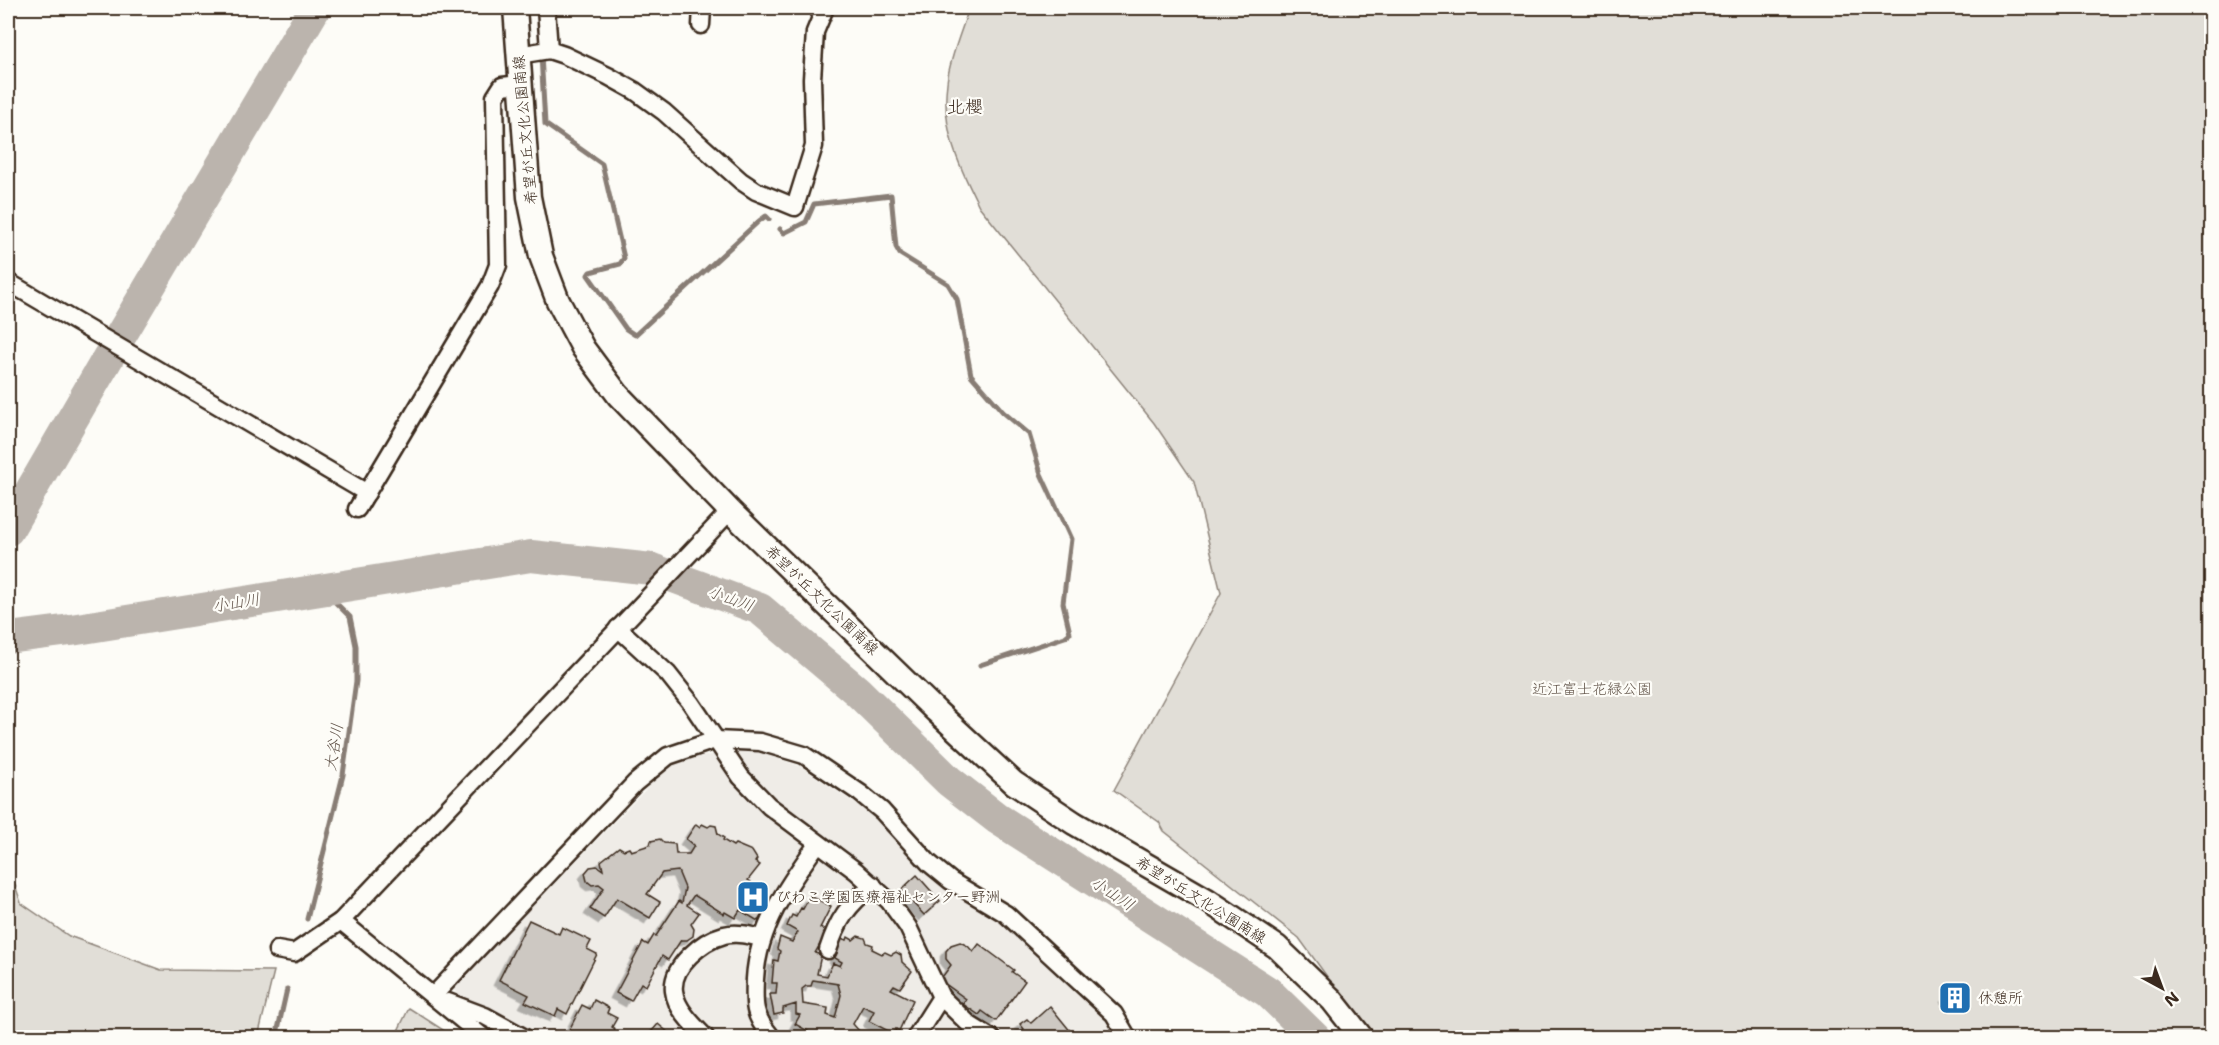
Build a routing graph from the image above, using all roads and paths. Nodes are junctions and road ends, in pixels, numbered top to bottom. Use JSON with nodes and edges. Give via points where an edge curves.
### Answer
{"nodes":[{"id":1,"x":515,"y":8,"type":"edge"},
{"id":2,"x":546,"y":8,"type":"edge"},
{"id":3,"x":702,"y":8,"type":"edge"},
{"id":4,"x":825,"y":8,"type":"edge"},
{"id":5,"x":701,"y":25,"type":"dead end"},
{"id":6,"x":549,"y":50,"type":"junction"},
{"id":7,"x":518,"y":55,"type":"junction"},
{"id":8,"x":520,"y":84,"type":"junction"},
{"id":9,"x":8,"y":282,"type":"edge"},
{"id":10,"x":367,"y":494,"type":"junction"},
{"id":11,"x":357,"y":509,"type":"dead end"},
{"id":12,"x":730,"y":511,"type":"junction"},
{"id":13,"x":618,"y":628,"type":"junction"},
{"id":14,"x":715,"y":740,"type":"junction"},
{"id":15,"x":818,"y":843,"type":"junction"},
{"id":16,"x":873,"y":885,"type":"junction"},
{"id":17,"x":341,"y":921,"type":"junction"},
{"id":18,"x":761,"y":938,"type":"junction"},
{"id":19,"x":278,"y":950,"type":"dead end"},
{"id":20,"x":828,"y":950,"type":"dead end"},
{"id":21,"x":433,"y":996,"type":"junction"},
{"id":22,"x":941,"y":997,"type":"junction"},
{"id":23,"x":770,"y":1035,"type":"dead end"},
{"id":24,"x":484,"y":1038,"type":"edge"},
{"id":25,"x":525,"y":1038,"type":"edge"},
{"id":26,"x":706,"y":1038,"type":"edge"},
{"id":27,"x":915,"y":1038,"type":"edge"},
{"id":28,"x":992,"y":1038,"type":"edge"},
{"id":29,"x":1128,"y":1038,"type":"edge"},
{"id":30,"x":1362,"y":1038,"type":"edge"}],
"edges":[{"from":1,"to":7,"type":"main road","name":"希望が丘文化公園南線"},
{"from":2,"to":6,"type":"street"},
{"from":3,"to":5,"type":"street"},
{"from":4,"to":6,"type":"street","via":[[815,32],[814,146],[795,207],[741,181],[635,91]]},
{"from":6,"to":7,"type":"street"},
{"from":7,"to":8,"type":"main road","name":"希望が丘文化公園南線"},
{"from":8,"to":10,"type":"street","via":[[502,86],[495,97],[498,265],[490,286]]},
{"from":8,"to":12,"type":"main road","name":"希望が丘文化公園南線","via":[[529,197],[541,256],[558,301],[583,348],[618,395]]},
{"from":9,"to":10,"type":"street"},
{"from":10,"to":11,"type":"street"},
{"from":12,"to":13,"type":"street"},
{"from":12,"to":30,"type":"main road","name":"希望が丘文化公園南線","via":[[1014,783],[1074,823],[1207,900],[1276,947],[1332,1000]]},
{"from":13,"to":14,"type":"street","via":[[668,674]]},
{"from":13,"to":17,"type":"street"},
{"from":14,"to":15,"type":"street","via":[[741,777],[769,806]]},
{"from":14,"to":21,"type":"street","via":[[668,756],[635,783]]},
{"from":14,"to":29,"type":"street","via":[[760,742],[804,755],[860,793],[882,811],[929,863],[1006,914],[1114,1014]]},
{"from":15,"to":16,"type":"street"},
{"from":15,"to":18,"type":"street","via":[[789,883]]},
{"from":16,"to":20,"type":"street","via":[[841,916]]},
{"from":16,"to":22,"type":"street","via":[[908,927]]},
{"from":17,"to":19,"type":"street","via":[[294,953]]},
{"from":17,"to":21,"type":"street"},
{"from":18,"to":23,"type":"street","via":[[753,1004],[759,1022]]},
{"from":18,"to":26,"type":"street","via":[[744,933],[724,935],[706,943],[676,975],[674,992],[681,1007]]},
{"from":21,"to":24,"type":"street"},
{"from":21,"to":25,"type":"street","via":[[485,1016]]},
{"from":22,"to":27,"type":"street"},
{"from":22,"to":28,"type":"street","via":[[970,1026]]}]}
